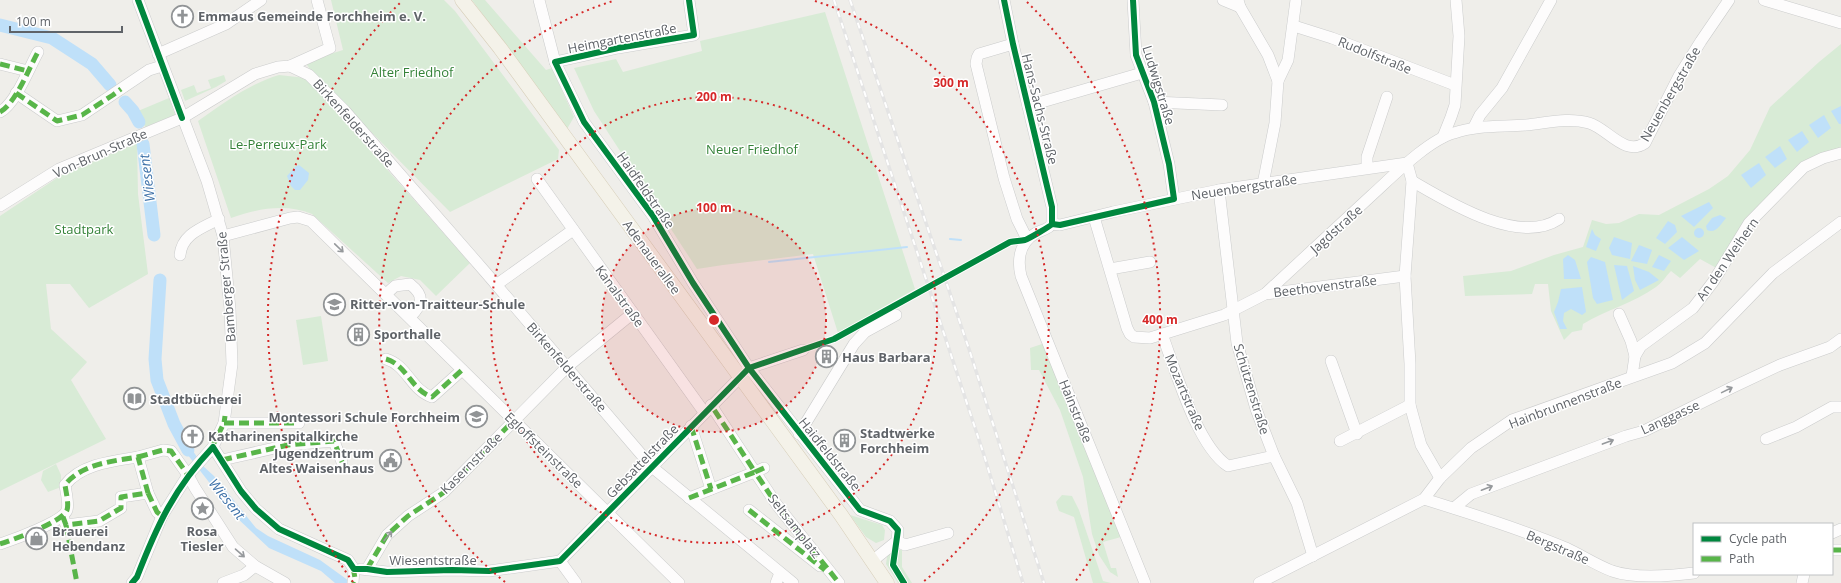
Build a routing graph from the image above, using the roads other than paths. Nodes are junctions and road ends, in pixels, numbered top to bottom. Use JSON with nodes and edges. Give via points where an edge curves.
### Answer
{"nodes":[{"id":1,"x":261,"y":0,"type":"edge"},
{"id":2,"x":317,"y":0,"type":"edge"},
{"id":3,"x":462,"y":0,"type":"edge"},
{"id":4,"x":539,"y":0,"type":"edge"},
{"id":5,"x":689,"y":0,"type":"edge"},
{"id":6,"x":1004,"y":0,"type":"edge"},
{"id":7,"x":1134,"y":0,"type":"edge"},
{"id":8,"x":1223,"y":0,"type":"edge"},
{"id":9,"x":1296,"y":0,"type":"edge"},
{"id":10,"x":1456,"y":0,"type":"edge"},
{"id":11,"x":1551,"y":0,"type":"edge"},
{"id":12,"x":1729,"y":0,"type":"edge"},
{"id":13,"x":1764,"y":0,"type":"edge"},
{"id":14,"x":136,"y":2,"type":"edge"},
{"id":15,"x":1239,"y":3,"type":"edge"},
{"id":16,"x":1841,"y":23,"type":"edge"},
{"id":17,"x":1294,"y":26,"type":"junction"},
{"id":18,"x":1013,"y":44,"type":"junction"},
{"id":19,"x":38,"y":52,"type":"dead end"},
{"id":20,"x":158,"y":54,"type":"junction"},
{"id":21,"x":555,"y":62,"type":"junction"},
{"id":22,"x":0,"y":64,"type":"edge"},
{"id":23,"x":162,"y":66,"type":"junction"},
{"id":24,"x":290,"y":66,"type":"junction"},
{"id":25,"x":28,"y":71,"type":"junction"},
{"id":26,"x":1142,"y":73,"type":"junction"},
{"id":27,"x":1278,"y":81,"type":"junction"},
{"id":28,"x":1455,"y":85,"type":"junction"},
{"id":29,"x":16,"y":93,"type":"junction"},
{"id":30,"x":1387,"y":97,"type":"dead end"},
{"id":31,"x":1154,"y":102,"type":"junction"},
{"id":32,"x":1222,"y":105,"type":"dead end"},
{"id":33,"x":1028,"y":106,"type":"junction"},
{"id":34,"x":0,"y":112,"type":"edge"},
{"id":35,"x":182,"y":118,"type":"junction"},
{"id":36,"x":1474,"y":127,"type":"junction"},
{"id":37,"x":1443,"y":137,"type":"junction"},
{"id":38,"x":1841,"y":153,"type":"edge"},
{"id":39,"x":1407,"y":164,"type":"junction"},
{"id":40,"x":1367,"y":168,"type":"junction"},
{"id":41,"x":537,"y":179,"type":"dead end"},
{"id":42,"x":1412,"y":181,"type":"junction"},
{"id":43,"x":1263,"y":184,"type":"junction"},
{"id":44,"x":1219,"y":190,"type":"junction"},
{"id":45,"x":1174,"y":199,"type":"junction"},
{"id":46,"x":0,"y":206,"type":"edge"},
{"id":47,"x":1094,"y":217,"type":"junction"},
{"id":48,"x":1559,"y":218,"type":"dead end"},
{"id":49,"x":219,"y":219,"type":"junction"},
{"id":50,"x":1841,"y":222,"type":"edge"},
{"id":51,"x":1052,"y":224,"type":"junction"},
{"id":52,"x":573,"y":230,"type":"junction"},
{"id":53,"x":223,"y":236,"type":"junction"},
{"id":54,"x":1027,"y":239,"type":"junction"},
{"id":55,"x":180,"y":255,"type":"dead end"},
{"id":56,"x":1150,"y":262,"type":"dead end"},
{"id":57,"x":1110,"y":269,"type":"junction"},
{"id":58,"x":1405,"y":276,"type":"junction"},
{"id":59,"x":496,"y":285,"type":"junction"},
{"id":60,"x":383,"y":291,"type":"junction"},
{"id":61,"x":1265,"y":294,"type":"junction"},
{"id":62,"x":1234,"y":310,"type":"junction"},
{"id":63,"x":633,"y":313,"type":"junction"},
{"id":64,"x":1619,"y":314,"type":"dead end"},
{"id":65,"x":896,"y":315,"type":"dead end"},
{"id":66,"x":410,"y":317,"type":"junction"},
{"id":67,"x":1162,"y":334,"type":"junction"},
{"id":68,"x":1841,"y":339,"type":"edge"},
{"id":69,"x":803,"y":350,"type":"dead end"},
{"id":70,"x":1635,"y":356,"type":"junction"},
{"id":71,"x":386,"y":359,"type":"dead end"},
{"id":72,"x":1331,"y":361,"type":"dead end"},
{"id":73,"x":567,"y":367,"type":"junction"},
{"id":74,"x":462,"y":370,"type":"junction"},
{"id":75,"x":744,"y":372,"type":"junction"},
{"id":76,"x":1632,"y":376,"type":"junction"},
{"id":77,"x":1410,"y":404,"type":"junction"},
{"id":78,"x":1841,"y":407,"type":"edge"},
{"id":79,"x":708,"y":408,"type":"junction"},
{"id":80,"x":224,"y":419,"type":"junction"},
{"id":81,"x":514,"y":420,"type":"junction"},
{"id":82,"x":299,"y":423,"type":"dead end"},
{"id":83,"x":691,"y":426,"type":"junction"},
{"id":84,"x":799,"y":434,"type":"junction"},
{"id":85,"x":1357,"y":434,"type":"junction"},
{"id":86,"x":1766,"y":439,"type":"dead end"},
{"id":87,"x":1340,"y":442,"type":"dead end"},
{"id":88,"x":213,"y":447,"type":"junction"},
{"id":89,"x":1274,"y":456,"type":"junction"},
{"id":90,"x":138,"y":457,"type":"junction"},
{"id":91,"x":222,"y":460,"type":"junction"},
{"id":92,"x":342,"y":462,"type":"dead end"},
{"id":93,"x":652,"y":467,"type":"junction"},
{"id":94,"x":760,"y":470,"type":"junction"},
{"id":95,"x":191,"y":471,"type":"junction"},
{"id":96,"x":1440,"y":478,"type":"junction"},
{"id":97,"x":710,"y":489,"type":"junction"},
{"id":98,"x":148,"y":493,"type":"junction"},
{"id":99,"x":689,"y":498,"type":"junction"},
{"id":100,"x":1424,"y":499,"type":"junction"},
{"id":101,"x":1454,"y":508,"type":"junction"},
{"id":102,"x":749,"y":510,"type":"dead end"},
{"id":103,"x":608,"y":513,"type":"junction"},
{"id":104,"x":841,"y":515,"type":"junction"},
{"id":105,"x":162,"y":516,"type":"junction"},
{"id":106,"x":63,"y":517,"type":"junction"},
{"id":107,"x":948,"y":533,"type":"dead end"},
{"id":108,"x":897,"y":541,"type":"junction"},
{"id":109,"x":0,"y":544,"type":"edge"},
{"id":110,"x":1312,"y":556,"type":"junction"},
{"id":111,"x":876,"y":558,"type":"junction"},
{"id":112,"x":560,"y":562,"type":"junction"},
{"id":113,"x":255,"y":566,"type":"junction"},
{"id":114,"x":367,"y":569,"type":"junction"},
{"id":115,"x":1693,"y":573,"type":"edge"},
{"id":116,"x":354,"y":577,"type":"edge"},
{"id":117,"x":778,"y":578,"type":"edge"},
{"id":118,"x":137,"y":581,"type":"edge"},
{"id":119,"x":838,"y":581,"type":"edge"},
{"id":120,"x":223,"y":583,"type":"edge"},
{"id":121,"x":285,"y":583,"type":"edge"},
{"id":122,"x":576,"y":583,"type":"edge"},
{"id":123,"x":679,"y":583,"type":"edge"},
{"id":124,"x":793,"y":583,"type":"edge"},
{"id":125,"x":887,"y":583,"type":"edge"},
{"id":126,"x":893,"y":583,"type":"edge"},
{"id":127,"x":1145,"y":583,"type":"edge"},
{"id":128,"x":1259,"y":583,"type":"edge"}],
"edges":[{"from":1,"to":20,"type":"street","via":[[226,24]]},
{"from":2,"to":24,"type":"street","name":"Von-Brun-Straße","via":[[330,48]]},
{"from":3,"to":75,"type":"main road","name":"Adenauerallee","via":[[492,36]]},
{"from":4,"to":21,"type":"street","name":"Haidfeldstraße"},
{"from":5,"to":21,"type":"street","name":"Heimgartenstraße","via":[[694,35]]},
{"from":6,"to":18,"type":"street","name":"Hans-Sachs-Straße"},
{"from":7,"to":26,"type":"street","name":"Ludwigstraße","via":[[1136,55]]},
{"from":8,"to":15,"type":"street"},
{"from":9,"to":17,"type":"street"},
{"from":10,"to":28,"type":"street","via":[[1459,19]]},
{"from":11,"to":36,"type":"street","via":[[1502,88],[1480,115]]},
{"from":12,"to":36,"type":"street","name":"Neuenbergstraße","via":[[1686,64],[1645,143],[1640,146],[1626,145],[1591,124],[1577,121]]},
{"from":13,"to":16,"type":"street"},
{"from":14,"to":20,"type":"street","name":"Bamberger Straße"},
{"from":15,"to":27,"type":"street","via":[[1268,55]]},
{"from":17,"to":27,"type":"street","via":[[1288,60]]},
{"from":17,"to":28,"type":"street","name":"Rudolfstraße"},
{"from":18,"to":33,"type":"street","name":"Hans-Sachs-Straße"},
{"from":18,"to":54,"type":"street","via":[[979,54],[976,64],[1008,191]]},
{"from":19,"to":25,"type":"street"},
{"from":20,"to":23,"type":"street","name":"Bamberger Straße"},
{"from":21,"to":75,"type":"street","name":"Haidfeldstraße","via":[[584,122],[653,216]]},
{"from":22,"to":25,"type":"street"},
{"from":23,"to":29,"type":"street","via":[[149,70],[82,115],[57,121]]},
{"from":23,"to":35,"type":"street","name":"Bamberger Straße"},
{"from":24,"to":35,"type":"street","name":"Von-Brun-Straße","via":[[255,74]]},
{"from":24,"to":59,"type":"street","name":"Birkenfelderstraße","via":[[309,74],[345,111]]},
{"from":25,"to":29,"type":"street"},
{"from":26,"to":31,"type":"street","name":"Ludwigstraße"},
{"from":26,"to":33,"type":"street","name":"Ludwigstraße"},
{"from":27,"to":43,"type":"street","via":[[1275,123]]},
{"from":28,"to":37,"type":"street","via":[[1451,118]]},
{"from":29,"to":34,"type":"street","via":[[6,108]]},
{"from":30,"to":40,"type":"street","via":[[1367,157]]},
{"from":31,"to":32,"type":"street","name":"Ludwigstraße"},
{"from":31,"to":45,"type":"street","name":"Ludwigstraße","via":[[1169,164]]},
{"from":33,"to":51,"type":"street","name":"Hans-Sachs-Straße","via":[[1052,207]]},
{"from":35,"to":46,"type":"street","name":"Von-Brun-Straße","via":[[59,169]]},
{"from":35,"to":49,"type":"street","name":"Bamberger Straße"},
{"from":36,"to":37,"type":"street","name":"Neuenbergstraße"},
{"from":37,"to":39,"type":"street","name":"Neuenbergstraße"},
{"from":38,"to":70,"type":"street","name":"An den Weihern","via":[[1804,167],[1749,223],[1713,282],[1693,308],[1641,346]]},
{"from":39,"to":40,"type":"street","name":"Neuenbergstraße"},
{"from":39,"to":42,"type":"street"},
{"from":39,"to":61,"type":"street","name":"Jagdstraße"},
{"from":40,"to":43,"type":"street","name":"Neuenbergstraße"},
{"from":41,"to":52,"type":"street","name":"Kanalstraße"},
{"from":42,"to":48,"type":"street","via":[[1447,201],[1494,222],[1517,227],[1536,227],[1552,224]]},
{"from":42,"to":58,"type":"street"},
{"from":43,"to":44,"type":"street","name":"Neuenbergstraße"},
{"from":44,"to":45,"type":"street","name":"Neuenbergstraße"},
{"from":44,"to":62,"type":"street","name":"Schützenstraße"},
{"from":45,"to":47,"type":"street","name":"Neuenbergstraße"},
{"from":47,"to":51,"type":"street","name":"Neuenbergstraße","via":[[1060,225]]},
{"from":47,"to":57,"type":"street"},
{"from":49,"to":53,"type":"street","name":"Bamberger Straße"},
{"from":49,"to":55,"type":"street","via":[[189,235],[181,247]]},
{"from":50,"to":76,"type":"street","name":"Hainbrunnenstraße","via":[[1773,273],[1705,343],[1672,363]]},
{"from":51,"to":54,"type":"street"},
{"from":52,"to":59,"type":"street"},
{"from":52,"to":63,"type":"street","name":"Kanalstraße"},
{"from":53,"to":60,"type":"street","name":"Egloffsteinstraße","one_way":true,"via":[[298,216],[311,221]]},
{"from":53,"to":80,"type":"street","name":"Bamberger Straße","via":[[232,364]]},
{"from":54,"to":127,"type":"street","name":"Hainstraße","via":[[1021,249],[1019,260],[1021,276]]},
{"from":56,"to":57,"type":"street"},
{"from":57,"to":67,"type":"street","name":"Beethovenstraße","via":[[1130,334],[1134,338],[1143,339]]},
{"from":58,"to":61,"type":"street","name":"Beethovenstraße"},
{"from":58,"to":77,"type":"street"},
{"from":59,"to":73,"type":"street","name":"Birkenfelderstraße"},
{"from":60,"to":66,"type":"street","name":"Egloffsteinstraße"},
{"from":60,"to":66,"type":"street","via":[[410,284],[419,291],[421,298],[418,308]]},
{"from":61,"to":62,"type":"street","name":"Beethovenstraße"},
{"from":62,"to":67,"type":"street","name":"Beethovenstraße"},
{"from":62,"to":89,"type":"street","name":"Schützenstraße","via":[[1242,366]]},
{"from":63,"to":73,"type":"street","name":"Kasernstraße"},
{"from":63,"to":79,"type":"street","name":"Kanalstraße"},
{"from":64,"to":70,"type":"street"},
{"from":65,"to":84,"type":"street","name":"Haidfeldstraße","via":[[865,332],[854,344]]},
{"from":66,"to":74,"type":"street","name":"Egloffsteinstraße"},
{"from":67,"to":89,"type":"street","name":"Mozartstraße","via":[[1189,408],[1220,461],[1228,466]]},
{"from":101,"to":68,"type":"street","name":"Langgasse","one_way":true,"via":[[1471,494],[1644,431],[1780,365],[1830,347]]},
{"from":69,"to":75,"type":"street"},
{"from":70,"to":76,"type":"street"},
{"from":71,"to":74,"type":"street","via":[[395,362],[423,394],[432,397]]},
{"from":72,"to":85,"type":"street"},
{"from":73,"to":81,"type":"street","name":"Kasernstraße"},
{"from":73,"to":93,"type":"street","name":"Birkenfelderstraße"},
{"from":74,"to":81,"type":"street","name":"Egloffsteinstraße"},
{"from":75,"to":79,"type":"street","name":"Gebsattelstraße"},
{"from":75,"to":84,"type":"street","name":"Haidfeldstraße"},
{"from":75,"to":104,"type":"main road","name":"Adenauerallee"},
{"from":76,"to":96,"type":"street","name":"Hainbrunnenstraße","via":[[1512,420],[1472,448]]},
{"from":77,"to":85,"type":"street"},
{"from":77,"to":96,"type":"street","via":[[1421,445]]},
{"from":78,"to":86,"type":"street","via":[[1832,407],[1796,427]]},
{"from":79,"to":83,"type":"street","name":"Gebsattelstraße"},
{"from":79,"to":94,"type":"street","name":"Seltsamplatz"},
{"from":80,"to":82,"type":"street"},
{"from":80,"to":88,"type":"street","name":"Bamberger Straße"},
{"from":81,"to":103,"type":"street","name":"Egloffsteinstraße"},
{"from":114,"to":81,"type":"street","name":"Kasernstraße","one_way":true,"via":[[387,535],[408,516],[443,492]]},
{"from":83,"to":93,"type":"street","name":"Gebsattelstraße"},
{"from":83,"to":97,"type":"street"},
{"from":84,"to":108,"type":"street","name":"Haidfeldstraße","via":[[860,510],[890,521],[898,530]]},
{"from":85,"to":87,"type":"street"},
{"from":88,"to":91,"type":"street","name":"Wiesentstraße"},
{"from":88,"to":95,"type":"street","name":"Bamberger Straße"},
{"from":89,"to":110,"type":"street","name":"Schützenstraße","via":[[1297,503]]},
{"from":90,"to":95,"type":"street","via":[[163,450],[171,451]]},
{"from":90,"to":98,"type":"street"},
{"from":90,"to":106,"type":"street","via":[[104,463],[72,476],[65,485],[67,510]]},
{"from":91,"to":92,"type":"street","via":[[288,445],[334,440]]},
{"from":91,"to":116,"type":"street","name":"Wiesentstraße","via":[[241,491],[256,509],[277,527],[348,560]]},
{"from":93,"to":99,"type":"street","name":"Birkenfelderstraße"},
{"from":93,"to":103,"type":"street","name":"Gebsattelstraße"},
{"from":94,"to":97,"type":"street"},
{"from":94,"to":119,"type":"street","name":"Seltsamplatz","via":[[777,505]]},
{"from":95,"to":105,"type":"street","name":"Bamberger Straße"},
{"from":95,"to":113,"type":"street","one_way":true,"via":[[195,488],[233,547]]},
{"from":96,"to":100,"type":"street","name":"Hainbrunnenstraße"},
{"from":97,"to":99,"type":"street"},
{"from":98,"to":105,"type":"street","via":[[157,512]]},
{"from":98,"to":106,"type":"street","via":[[121,497],[121,508],[99,521],[66,525]]},
{"from":99,"to":117,"type":"street","name":"Birkenfelderstraße"},
{"from":100,"to":101,"type":"street","name":"Bergstraße"},
{"from":100,"to":110,"type":"street","name":"Hainbrunnenstraße"},
{"from":101,"to":115,"type":"street","name":"Bergstraße","via":[[1527,533],[1613,571],[1671,575]]},
{"from":102,"to":119,"type":"street","name":"Seltsamplatz"},
{"from":103,"to":112,"type":"street","name":"Gebsattelstraße"},
{"from":103,"to":123,"type":"street","name":"Egloffsteinstraße"},
{"from":104,"to":111,"type":"main road","name":"Adenauerallee","via":[[859,532]]},
{"from":104,"to":125,"type":"main road","name":"Adenauerallee"},
{"from":105,"to":118,"type":"street","name":"Bamberger Straße"},
{"from":106,"to":109,"type":"street"},
{"from":107,"to":108,"type":"street","via":[[905,545]]},
{"from":108,"to":111,"type":"street"},
{"from":110,"to":128,"type":"street","name":"Hainbrunnenstraße"},
{"from":111,"to":126,"type":"main road","name":"Adenauerallee"},
{"from":112,"to":114,"type":"street","name":"Wiesentstraße","via":[[490,571],[393,572]]},
{"from":112,"to":122,"type":"street"},
{"from":113,"to":120,"type":"street","via":[[244,575]]},
{"from":113,"to":121,"type":"street"},
{"from":114,"to":116,"type":"street","name":"Wiesentstraße"},
{"from":117,"to":124,"type":"street","name":"Birkenfelderstraße"}]}
